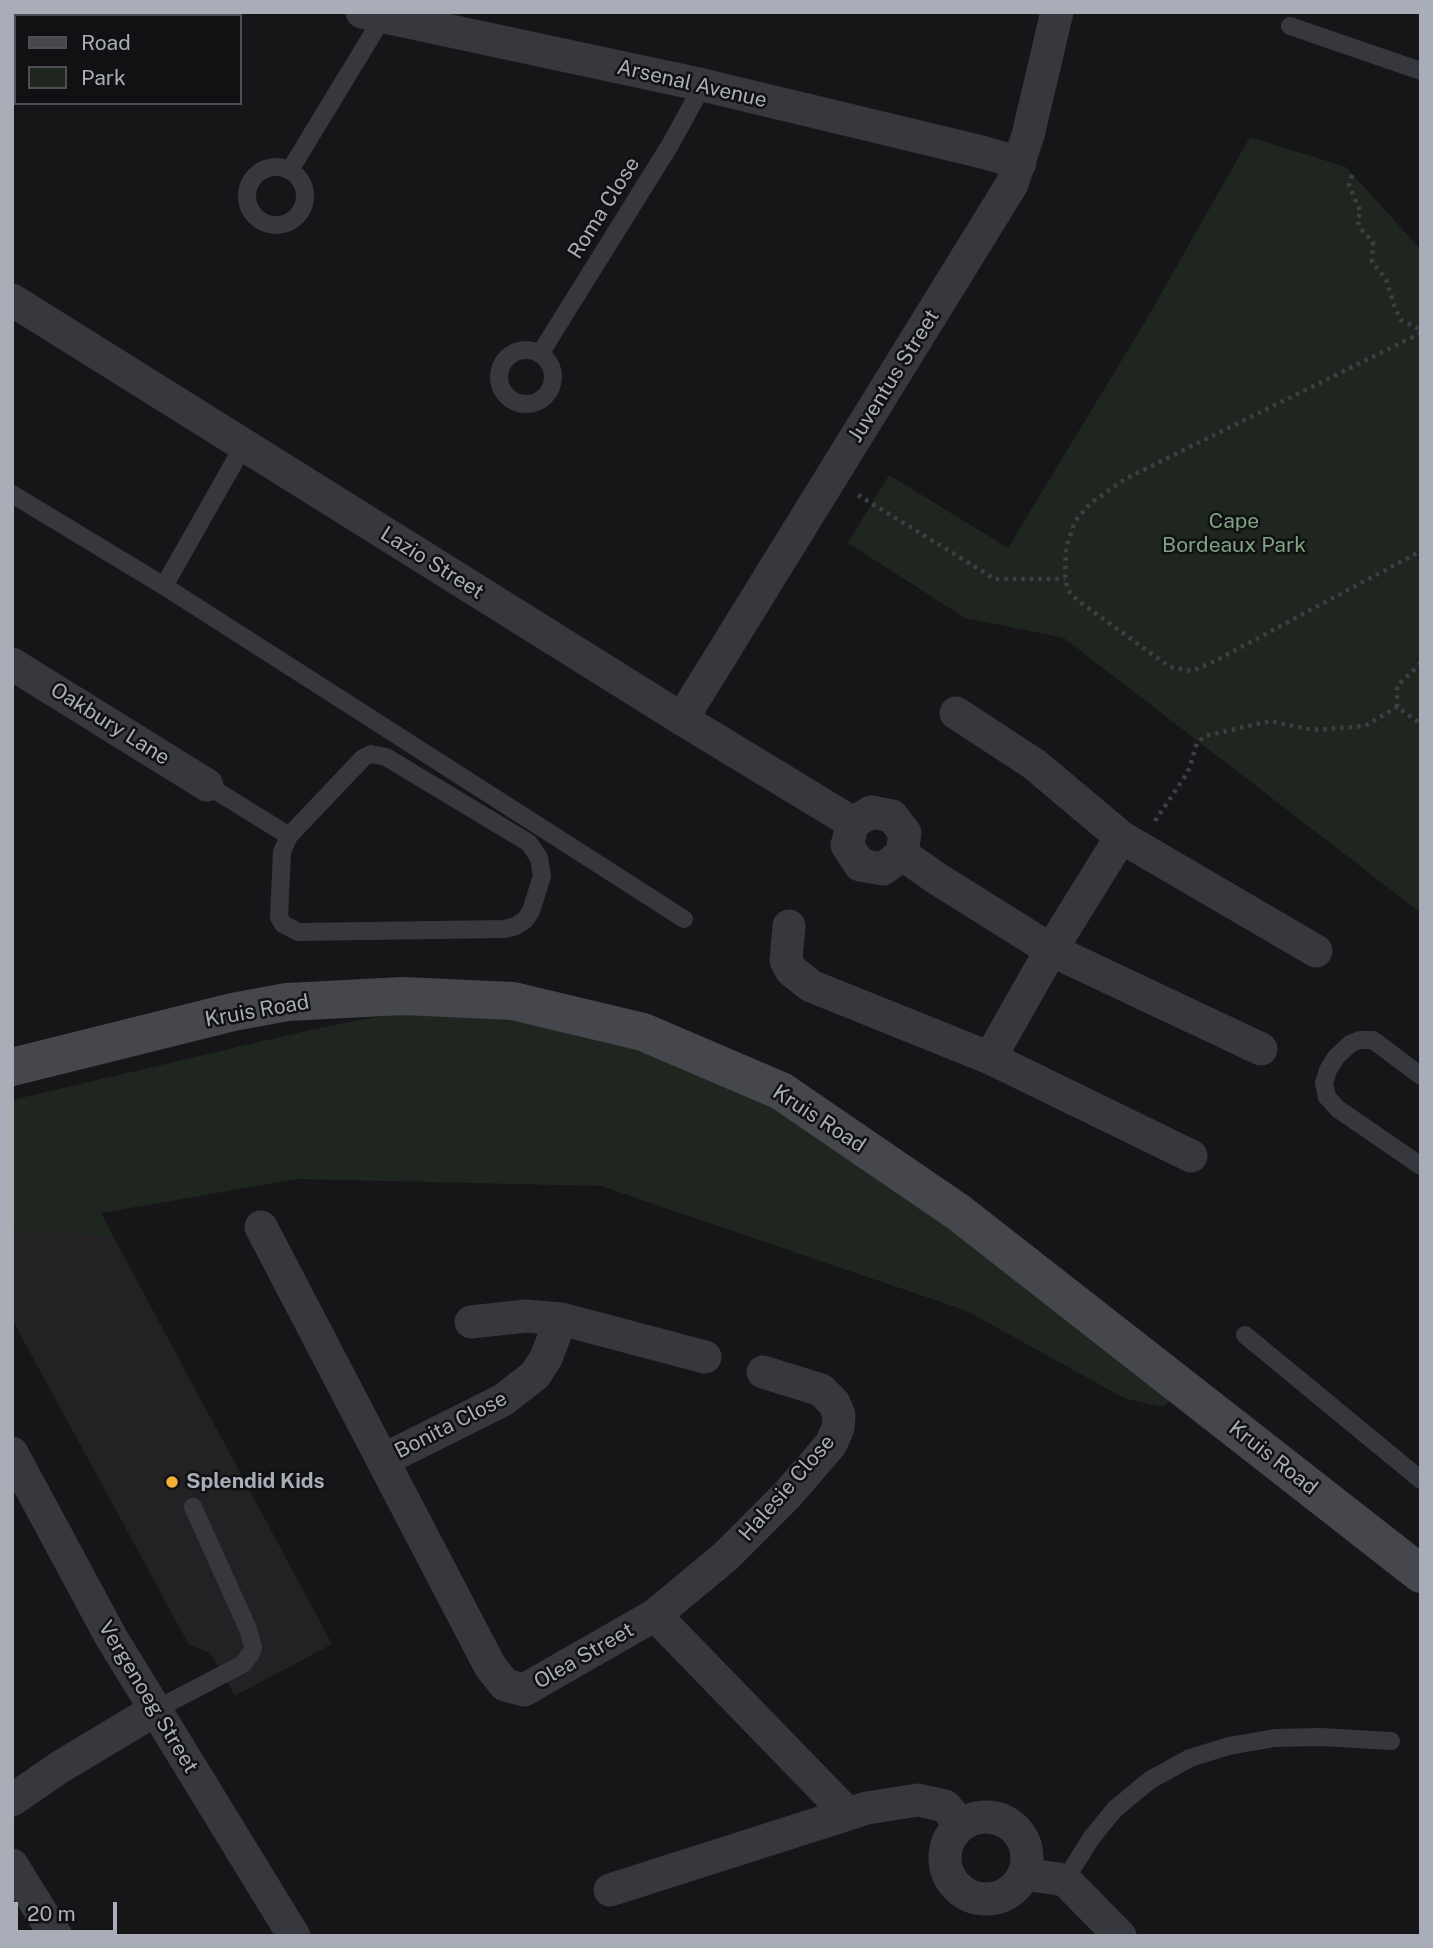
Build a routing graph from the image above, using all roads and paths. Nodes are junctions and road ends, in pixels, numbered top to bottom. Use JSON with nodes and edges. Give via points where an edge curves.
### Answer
{"nodes":[{"id":1,"x":1057,"y":12,"type":"edge"},
{"id":2,"x":372,"y":15,"type":"edge"},
{"id":3,"x":1290,"y":26,"type":"dead end"},
{"id":4,"x":1421,"y":71,"type":"edge"},
{"id":5,"x":703,"y":85,"type":"junction"},
{"id":6,"x":1020,"y":163,"type":"junction"},
{"id":7,"x":290,"y":170,"type":"dead end"},
{"id":8,"x":1352,"y":175,"type":"dead end"},
{"id":9,"x":12,"y":300,"type":"edge"},
{"id":10,"x":1421,"y":332,"type":"edge"},
{"id":11,"x":540,"y":354,"type":"dead end"},
{"id":12,"x":244,"y":445,"type":"junction"},
{"id":13,"x":830,"y":478,"type":"junction"},
{"id":14,"x":12,"y":494,"type":"edge"},
{"id":15,"x":1421,"y":551,"type":"edge"},
{"id":16,"x":1065,"y":579,"type":"junction"},
{"id":17,"x":164,"y":586,"type":"junction"},
{"id":18,"x":12,"y":663,"type":"edge"},
{"id":19,"x":1421,"y":663,"type":"edge"},
{"id":20,"x":1397,"y":707,"type":"junction"},
{"id":21,"x":956,"y":713,"type":"dead end"},
{"id":22,"x":682,"y":719,"type":"junction"},
{"id":23,"x":1421,"y":724,"type":"edge"},
{"id":24,"x":207,"y":785,"type":"joint"},
{"id":25,"x":1158,"y":814,"type":"dead end"},
{"id":26,"x":289,"y":836,"type":"junction"},
{"id":27,"x":1121,"y":837,"type":"junction"},
{"id":28,"x":684,"y":919,"type":"dead end"},
{"id":29,"x":789,"y":926,"type":"dead end"},
{"id":30,"x":1051,"y":950,"type":"junction"},
{"id":31,"x":1316,"y":951,"type":"dead end"},
{"id":32,"x":1261,"y":1049,"type":"dead end"},
{"id":33,"x":990,"y":1058,"type":"junction"},
{"id":34,"x":12,"y":1067,"type":"edge"},
{"id":35,"x":1421,"y":1076,"type":"edge"},
{"id":36,"x":1191,"y":1156,"type":"dead end"},
{"id":37,"x":1421,"y":1166,"type":"edge"},
{"id":38,"x":261,"y":1227,"type":"dead end"},
{"id":39,"x":561,"y":1319,"type":"junction"},
{"id":40,"x":471,"y":1322,"type":"dead end"},
{"id":41,"x":1245,"y":1335,"type":"dead end"},
{"id":42,"x":705,"y":1357,"type":"dead end"},
{"id":43,"x":763,"y":1372,"type":"dead end"},
{"id":44,"x":12,"y":1453,"type":"edge"},
{"id":45,"x":383,"y":1460,"type":"junction"},
{"id":46,"x":1421,"y":1480,"type":"edge"},
{"id":47,"x":193,"y":1507,"type":"dead end"},
{"id":48,"x":1421,"y":1574,"type":"edge"},
{"id":49,"x":655,"y":1615,"type":"junction"},
{"id":50,"x":155,"y":1710,"type":"junction"},
{"id":51,"x":1391,"y":1741,"type":"dead end"},
{"id":52,"x":12,"y":1800,"type":"edge"},
{"id":53,"x":848,"y":1814,"type":"junction"},
{"id":54,"x":961,"y":1825,"type":"junction"},
{"id":55,"x":12,"y":1865,"type":"edge"},
{"id":56,"x":1024,"y":1874,"type":"junction"},
{"id":57,"x":1065,"y":1880,"type":"junction"},
{"id":58,"x":610,"y":1890,"type":"dead end"},
{"id":59,"x":56,"y":1936,"type":"edge"},
{"id":60,"x":294,"y":1936,"type":"edge"},
{"id":61,"x":1120,"y":1936,"type":"edge"}],
"edges":[{"from":1,"to":6,"type":"street","name":"Juventus Street"},
{"from":2,"to":5,"type":"street","name":"Arsenal Avenue"},
{"from":2,"to":7,"type":"lane"},
{"from":3,"to":4,"type":"lane"},
{"from":5,"to":6,"type":"street","name":"Arsenal Avenue"},
{"from":5,"to":11,"type":"lane","name":"Roma Close"},
{"from":6,"to":13,"type":"street","name":"Juventus Street","via":[[1012,184]]},
{"from":8,"to":10,"type":"path","via":[[1349,185],[1361,213],[1357,219],[1373,242],[1372,262],[1386,279],[1401,320]]},
{"from":9,"to":12,"type":"street","name":"Lazio Street"},
{"from":10,"to":16,"type":"path","via":[[1108,491],[1075,522],[1066,548]]},
{"from":12,"to":17,"type":"lane"},
{"from":12,"to":22,"type":"street","name":"Lazio Street"},
{"from":13,"to":16,"type":"path","via":[[995,579]]},
{"from":13,"to":22,"type":"street","name":"Juventus Street"},
{"from":14,"to":17,"type":"lane"},
{"from":15,"to":16,"type":"path","via":[[1192,671],[1170,667],[1077,600]]},
{"from":17,"to":28,"type":"lane"},
{"from":18,"to":24,"type":"street","name":"Oakbury Lane"},
{"from":19,"to":20,"type":"path","via":[[1397,686]]},
{"from":20,"to":23,"type":"path"},
{"from":20,"to":25,"type":"path","via":[[1365,726],[1313,730],[1269,721],[1205,736],[1197,743],[1188,772]]},
{"from":21,"to":27,"type":"street","via":[[1034,764]]},
{"from":22,"to":30,"type":"street","name":"Lazio Street","via":[[853,823],[848,845],[860,865],[883,869],[902,854]]},
{"from":24,"to":26,"type":"lane"},
{"from":26,"to":26,"type":"lane","via":[[363,758],[379,754],[529,843],[539,858],[542,877],[531,911],[516,926],[505,929],[298,932],[279,917],[282,852]]},
{"from":27,"to":30,"type":"street"},
{"from":27,"to":31,"type":"street"},
{"from":29,"to":33,"type":"street","via":[[786,960],[800,979]]},
{"from":30,"to":32,"type":"street"},
{"from":30,"to":33,"type":"street"},
{"from":33,"to":36,"type":"street"},
{"from":34,"to":48,"type":"street","name":"Kruis Road","via":[[287,1002],[403,996],[513,1001],[643,1032],[781,1091],[958,1212]]},
{"from":35,"to":37,"type":"lane","via":[[1373,1040],[1360,1040],[1336,1057],[1324,1083],[1327,1097],[1338,1109]]},
{"from":38,"to":45,"type":"street","name":"Olea Street"},
{"from":39,"to":40,"type":"street","via":[[526,1316]]},
{"from":39,"to":42,"type":"street"},
{"from":39,"to":45,"type":"street","name":"Bonita Close","via":[[535,1375],[503,1400]]},
{"from":41,"to":46,"type":"lane"},
{"from":43,"to":49,"type":"street","name":"Halesie Close","via":[[821,1390],[839,1415],[835,1436],[788,1494],[725,1558]]},
{"from":44,"to":50,"type":"street","name":"Vergenoeg Street"},
{"from":45,"to":49,"type":"street","name":"Olea Street","via":[[490,1666],[505,1685],[524,1690]]},
{"from":47,"to":50,"type":"lane","via":[[248,1629],[252,1653],[243,1664]]},
{"from":49,"to":53,"type":"street","name":"Olea Street"},
{"from":50,"to":52,"type":"street"},
{"from":50,"to":60,"type":"street","name":"Vergenoeg Street"},
{"from":51,"to":57,"type":"lane","via":[[1275,1738],[1190,1758],[1150,1780],[1115,1809]]},
{"from":53,"to":54,"type":"street","via":[[918,1800],[945,1806]]},
{"from":53,"to":58,"type":"street"},
{"from":54,"to":56,"type":"street","via":[[989,1816],[1014,1828],[1028,1853]]},
{"from":54,"to":56,"type":"street","via":[[951,1836],[945,1863],[958,1889],[985,1900],[999,1898],[1012,1891]]},
{"from":55,"to":59,"type":"street"},
{"from":56,"to":57,"type":"street"},
{"from":57,"to":61,"type":"street"}]}
